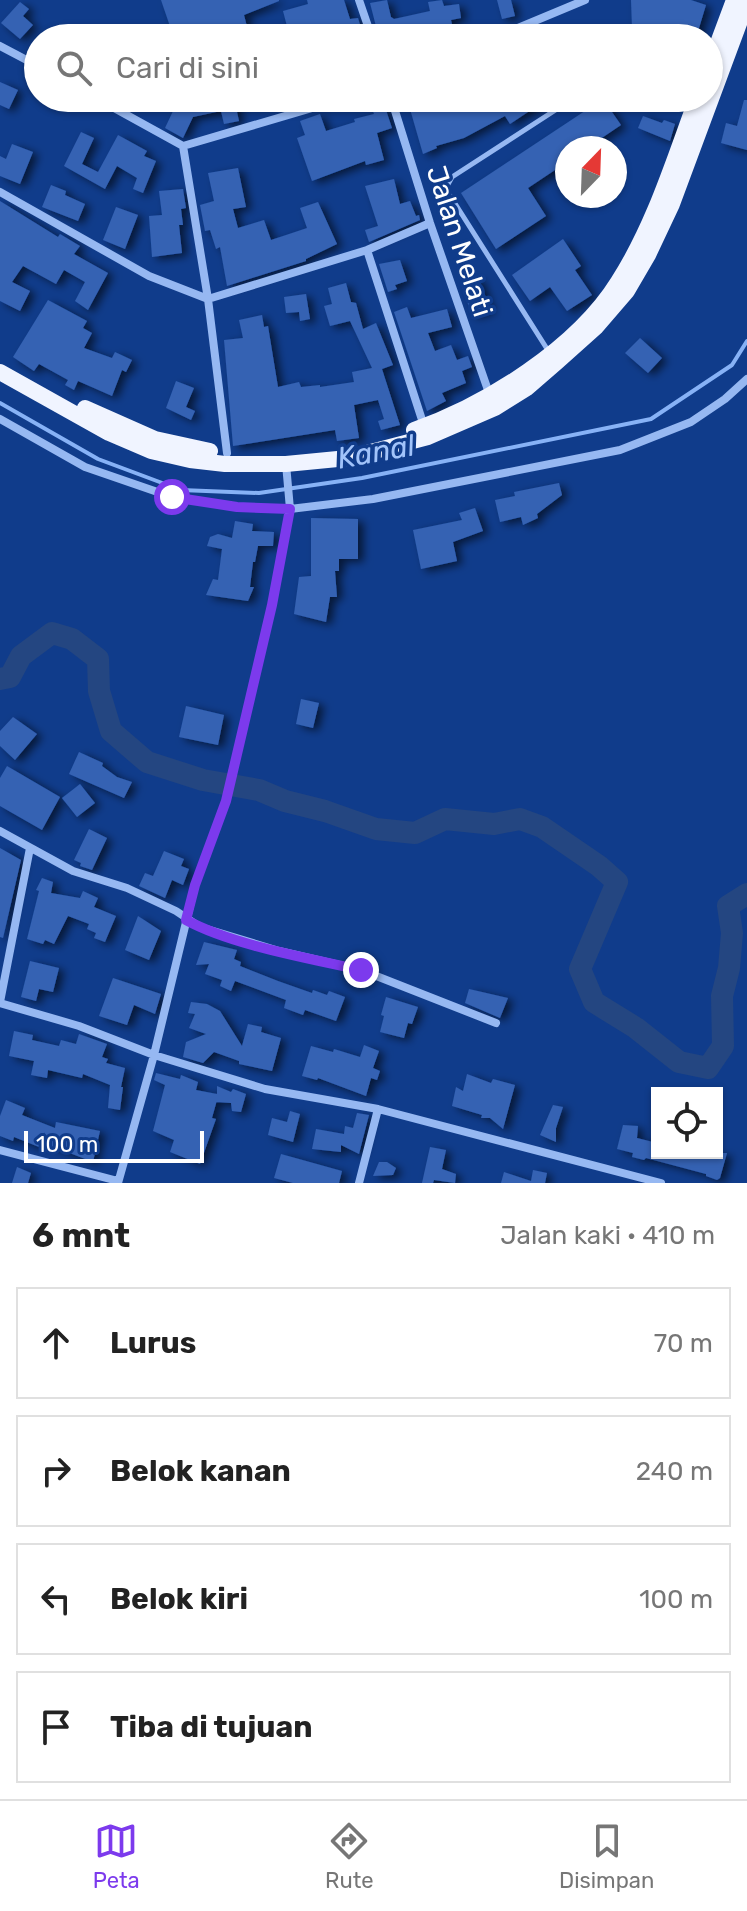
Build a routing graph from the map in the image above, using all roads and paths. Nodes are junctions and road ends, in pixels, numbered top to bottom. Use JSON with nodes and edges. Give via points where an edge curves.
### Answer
{"nodes":[{"id":1,"x":359,"y":0,"type":"edge"},
{"id":2,"x":585,"y":0,"type":"edge"},
{"id":3,"x":734,"y":0,"type":"edge"},
{"id":4,"x":747,"y":2,"type":"edge"},
{"id":5,"x":556,"y":5,"type":"edge"},
{"id":6,"x":367,"y":24,"type":"edge"},
{"id":7,"x":520,"y":24,"type":"edge"},
{"id":8,"x":723,"y":29,"type":"edge"},
{"id":9,"x":0,"y":46,"type":"edge"},
{"id":10,"x":24,"y":59,"type":"edge"},
{"id":11,"x":723,"y":65,"type":"edge"},
{"id":12,"x":121,"y":112,"type":"edge"},
{"id":13,"x":298,"y":112,"type":"edge"},
{"id":14,"x":395,"y":112,"type":"edge"},
{"id":15,"x":552,"y":112,"type":"edge"},
{"id":16,"x":692,"y":112,"type":"edge"},
{"id":17,"x":705,"y":112,"type":"edge"},
{"id":18,"x":183,"y":146,"type":"junction"},
{"id":19,"x":0,"y":192,"type":"edge"},
{"id":20,"x":430,"y":223,"type":"junction"},
{"id":21,"x":367,"y":250,"type":"junction"},
{"id":22,"x":208,"y":299,"type":"junction"},
{"id":23,"x":550,"y":353,"type":"junction"},
{"id":24,"x":1,"y":366,"type":"edge"},
{"id":25,"x":747,"y":379,"type":"edge"},
{"id":26,"x":490,"y":396,"type":"junction"},
{"id":27,"x":0,"y":419,"type":"edge"},
{"id":28,"x":424,"y":427,"type":"junction"},
{"id":29,"x":227,"y":453,"type":"junction"},
{"id":30,"x":286,"y":471,"type":"junction"},
{"id":31,"x":290,"y":509,"type":"junction"},
{"id":32,"x":0,"y":831,"type":"edge"},
{"id":33,"x":30,"y":848,"type":"junction"},
{"id":34,"x":186,"y":920,"type":"junction"},
{"id":35,"x":0,"y":1003,"type":"edge"},
{"id":36,"x":496,"y":1023,"type":"dead end"},
{"id":37,"x":154,"y":1055,"type":"junction"},
{"id":38,"x":378,"y":1109,"type":"junction"},
{"id":39,"x":0,"y":1150,"type":"edge"},
{"id":40,"x":118,"y":1182,"type":"edge"},
{"id":41,"x":359,"y":1183,"type":"edge"},
{"id":42,"x":661,"y":1183,"type":"edge"}],
"edges":[{"from":1,"to":6,"type":"street"},
{"from":2,"to":5,"type":"street"},
{"from":3,"to":8,"type":"highway"},
{"from":4,"to":11,"type":"highway"},
{"from":5,"to":7,"type":"street"},
{"from":9,"to":10,"type":"street"},
{"from":12,"to":18,"type":"street"},
{"from":13,"to":18,"type":"street"},
{"from":14,"to":20,"type":"street","name":"Jalan Melati"},
{"from":15,"to":23,"type":"lane","via":[[452,177],[447,186]]},
{"from":16,"to":23,"type":"highway","via":[[649,222],[617,285]]},
{"from":17,"to":30,"type":"highway","via":[[660,230],[627,291],[596,327],[527,388],[482,414],[399,446]]},
{"from":18,"to":22,"type":"street"},
{"from":19,"to":22,"type":"street","via":[[149,276]]},
{"from":20,"to":21,"type":"street"},
{"from":20,"to":26,"type":"street","name":"Jalan Melati"},
{"from":21,"to":22,"type":"street"},
{"from":21,"to":28,"type":"street"},
{"from":22,"to":29,"type":"street"},
{"from":23,"to":26,"type":"highway"},
{"from":24,"to":29,"type":"highway","via":[[113,423],[192,449]]},
{"from":24,"to":30,"type":"highway","via":[[109,433],[151,451]]},
{"from":25,"to":31,"type":"street","via":[[691,422],[620,450],[373,499]]},
{"from":26,"to":28,"type":"highway"},
{"from":27,"to":31,"type":"street","via":[[85,467],[172,497]]},
{"from":28,"to":29,"type":"highway","via":[[347,447]]},
{"from":30,"to":31,"type":"street"},
{"from":31,"to":34,"type":"street","via":[[226,801]]},
{"from":32,"to":33,"type":"street"},
{"from":33,"to":34,"type":"street","via":[[73,871],[127,888]]},
{"from":33,"to":35,"type":"street"},
{"from":34,"to":36,"type":"street","via":[[279,951],[361,970]]},
{"from":34,"to":37,"type":"street"},
{"from":35,"to":37,"type":"street"},
{"from":37,"to":38,"type":"street","via":[[265,1089]]},
{"from":37,"to":40,"type":"street"},
{"from":38,"to":41,"type":"street"},
{"from":38,"to":42,"type":"street"},
{"from":39,"to":40,"type":"street"}]}
